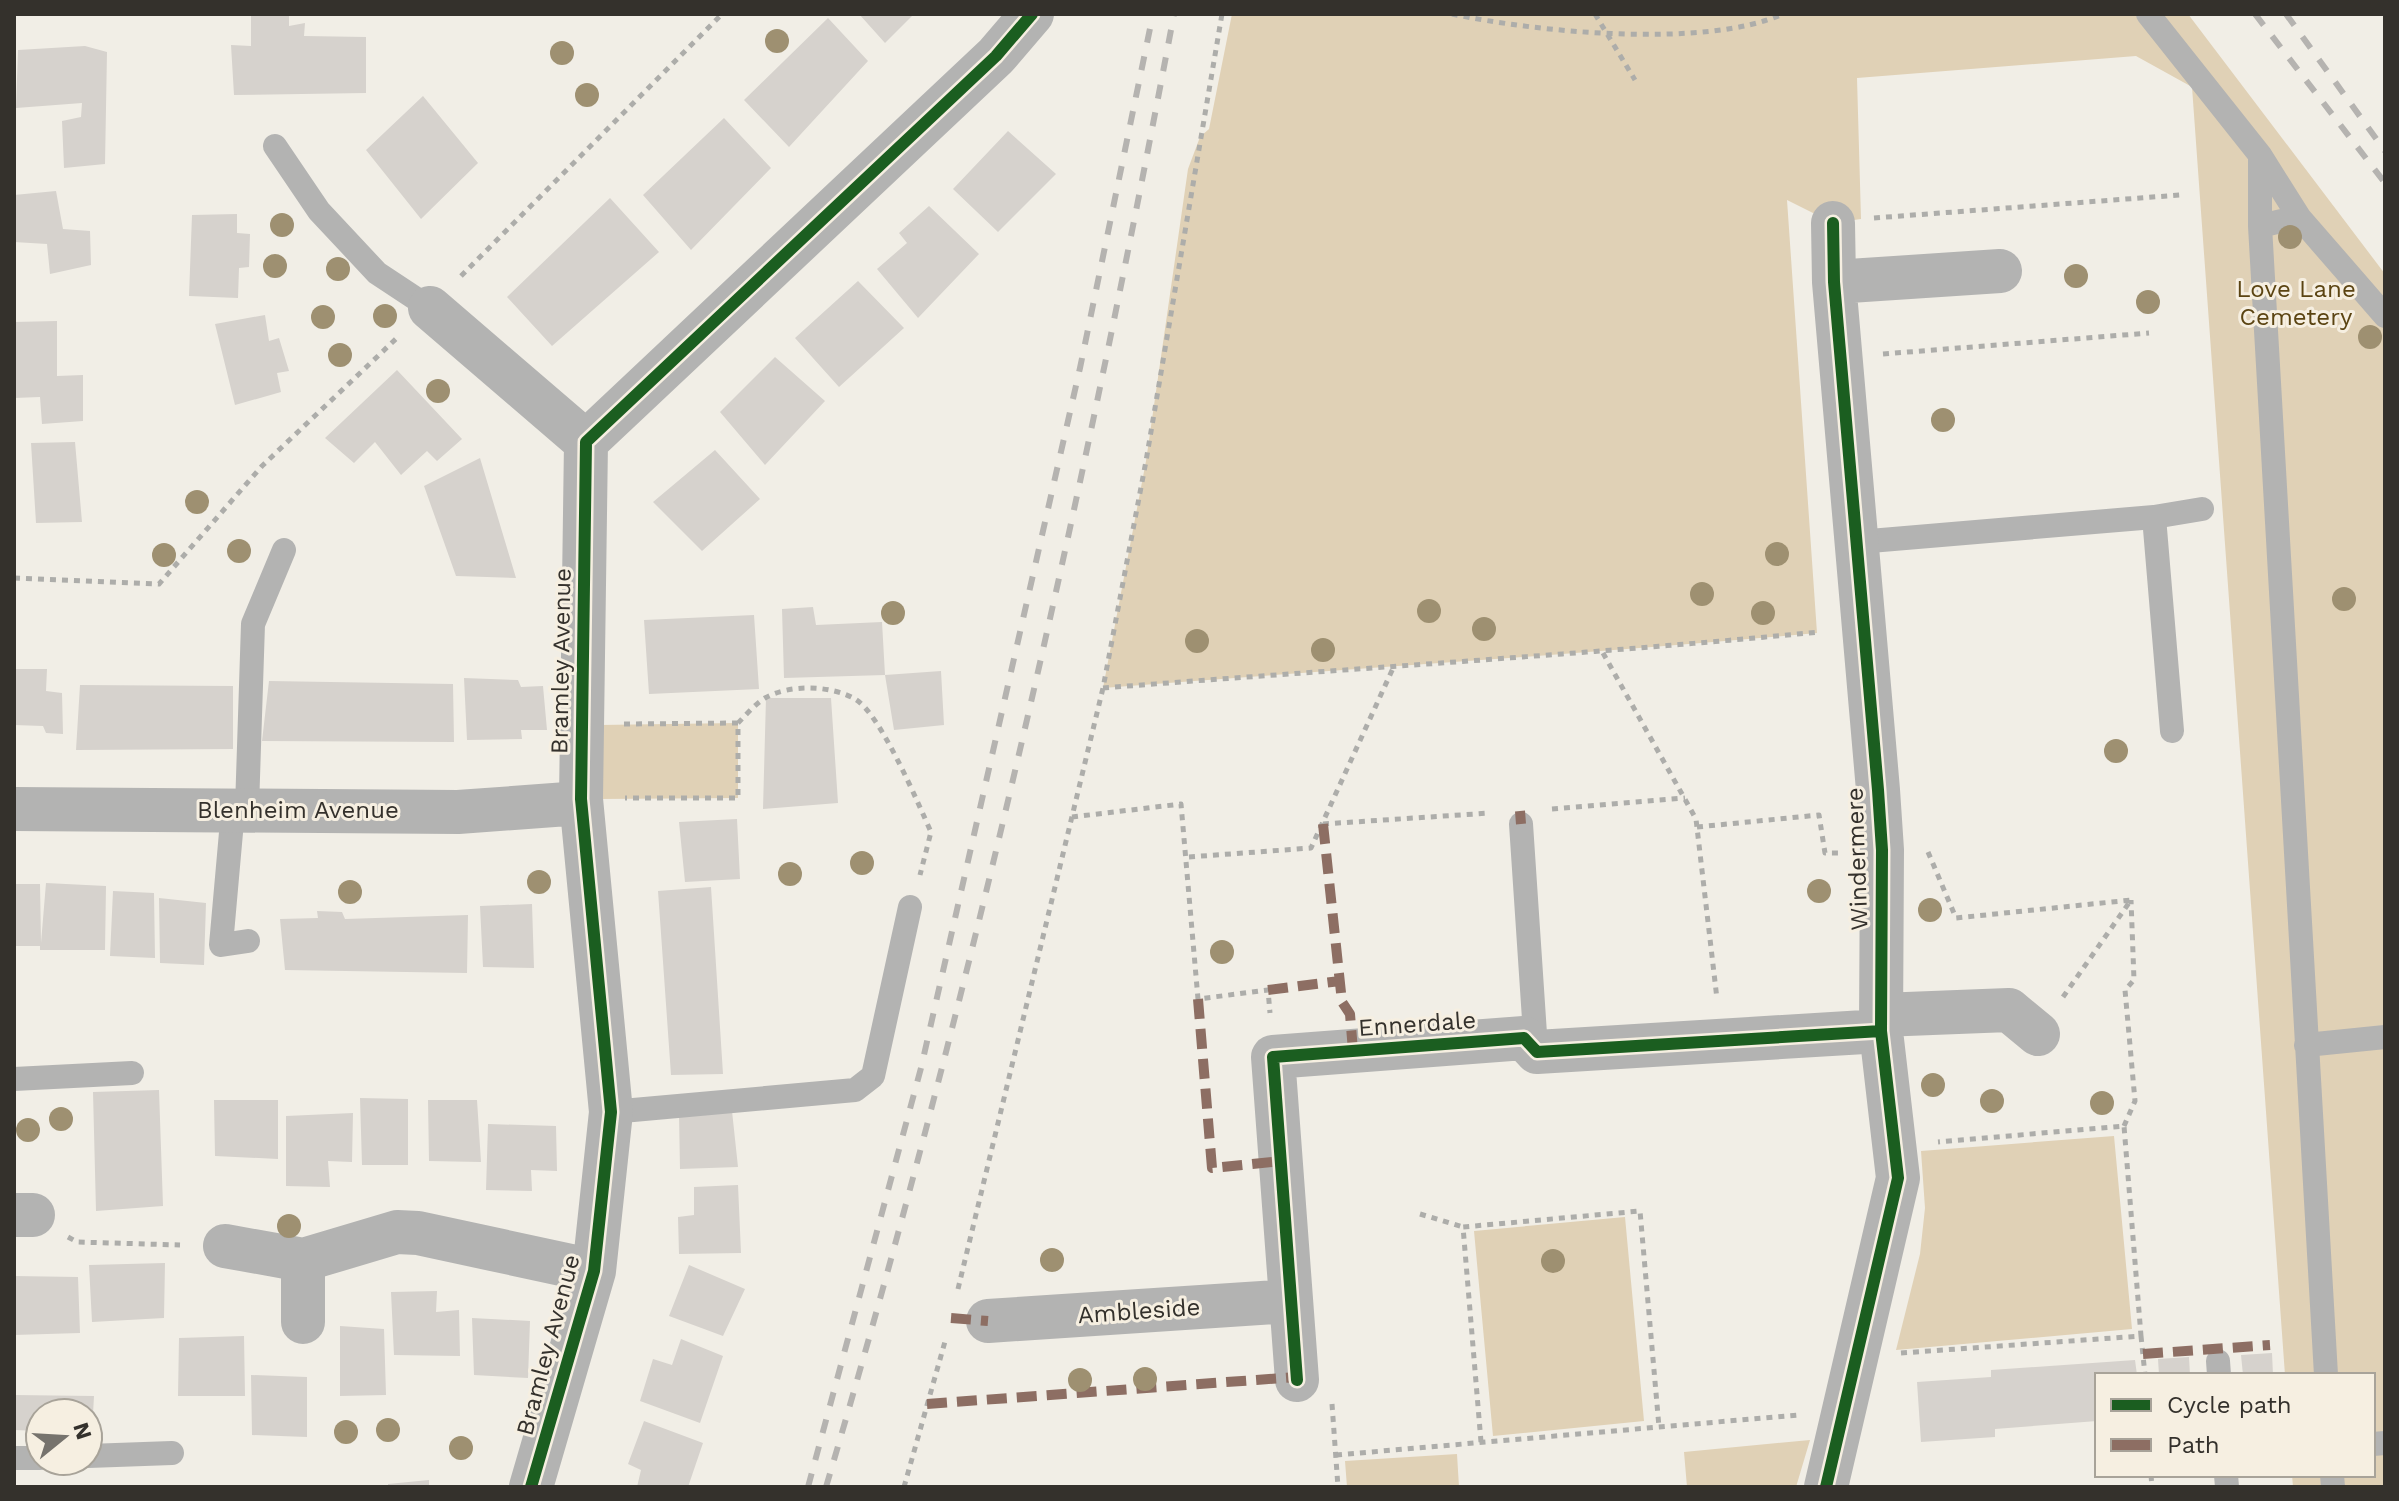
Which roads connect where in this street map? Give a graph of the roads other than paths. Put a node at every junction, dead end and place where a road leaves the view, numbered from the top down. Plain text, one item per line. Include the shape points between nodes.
1 (1032, 14) edge
2 (2148, 14) edge
3 (275, 146) dead end
4 (2260, 155) junction
5 (2299, 217) junction
6 (1833, 223) road end
7 (2260, 226) junction
8 (2000, 271) dead end
9 (1834, 282) junction
10 (430, 308) joint
11 (2385, 316) edge
12 (586, 442) junction
13 (2202, 509) dead end
14 (2154, 517) junction
15 (1858, 542) junction
16 (284, 550) dead end
17 (2172, 731) dead end
18 (581, 801) junction
19 (14, 809) edge
20 (240, 809) junction
21 (1513, 818) road end
22 (910, 907) road end
23 (248, 941) dead end
24 (1881, 1023) junction
25 (2038, 1034) road end
26 (2385, 1037) edge
27 (2306, 1045) junction
28 (1537, 1052) junction
29 (132, 1073) dead end
30 (14, 1079) edge
31 (611, 1112) junction
32 (225, 1246) road end
33 (303, 1260) junction
34 (594, 1271) junction
35 (1291, 1301) junction
36 (964, 1318) road end
37 (303, 1322) dead end
38 (2326, 1373) edge
39 (1297, 1380) road end
40 (172, 1453) dead end
41 (104, 1455) edge
42 (531, 1487) edge
43 (1826, 1487) edge

1 - 12 street via 996,56
2 - 4 lane
3 - 10 lane via 319,211 377,273
4 - 5 lane
4 - 7 lane
5 - 7 lane
5 - 11 lane
6 - 9 street, Windermere
7 - 27 lane
8 - 9 street
9 - 15 street, Windermere
10 - 12 street
12 - 18 street, Bramley Avenue
13 - 14 lane
14 - 15 lane
14 - 17 lane
15 - 24 street, Windermere via 1882,850
16 - 20 lane via 253,624
18 - 20 street, Blenheim Avenue via 458,812
18 - 31 street, Bramley Avenue
19 - 20 street, Blenheim Avenue
20 - 23 lane via 221,945
21 - 28 lane
22 - 31 lane via 873,1076 855,1090
24 - 25 street, Ennerdale via 2009,1010
24 - 28 street, Ennerdale
24 - 43 street, Windermere via 1898,1178
26 - 27 lane
27 - 38 lane
28 - 35 street, Ennerdale via 1524,1038 1273,1057
29 - 30 lane
31 - 34 street, Bramley Avenue
32 - 33 street
33 - 34 street via 397,1232
33 - 37 street
34 - 42 street, Bramley Avenue
35 - 36 street, Ambleside
35 - 39 street
40 - 41 lane

